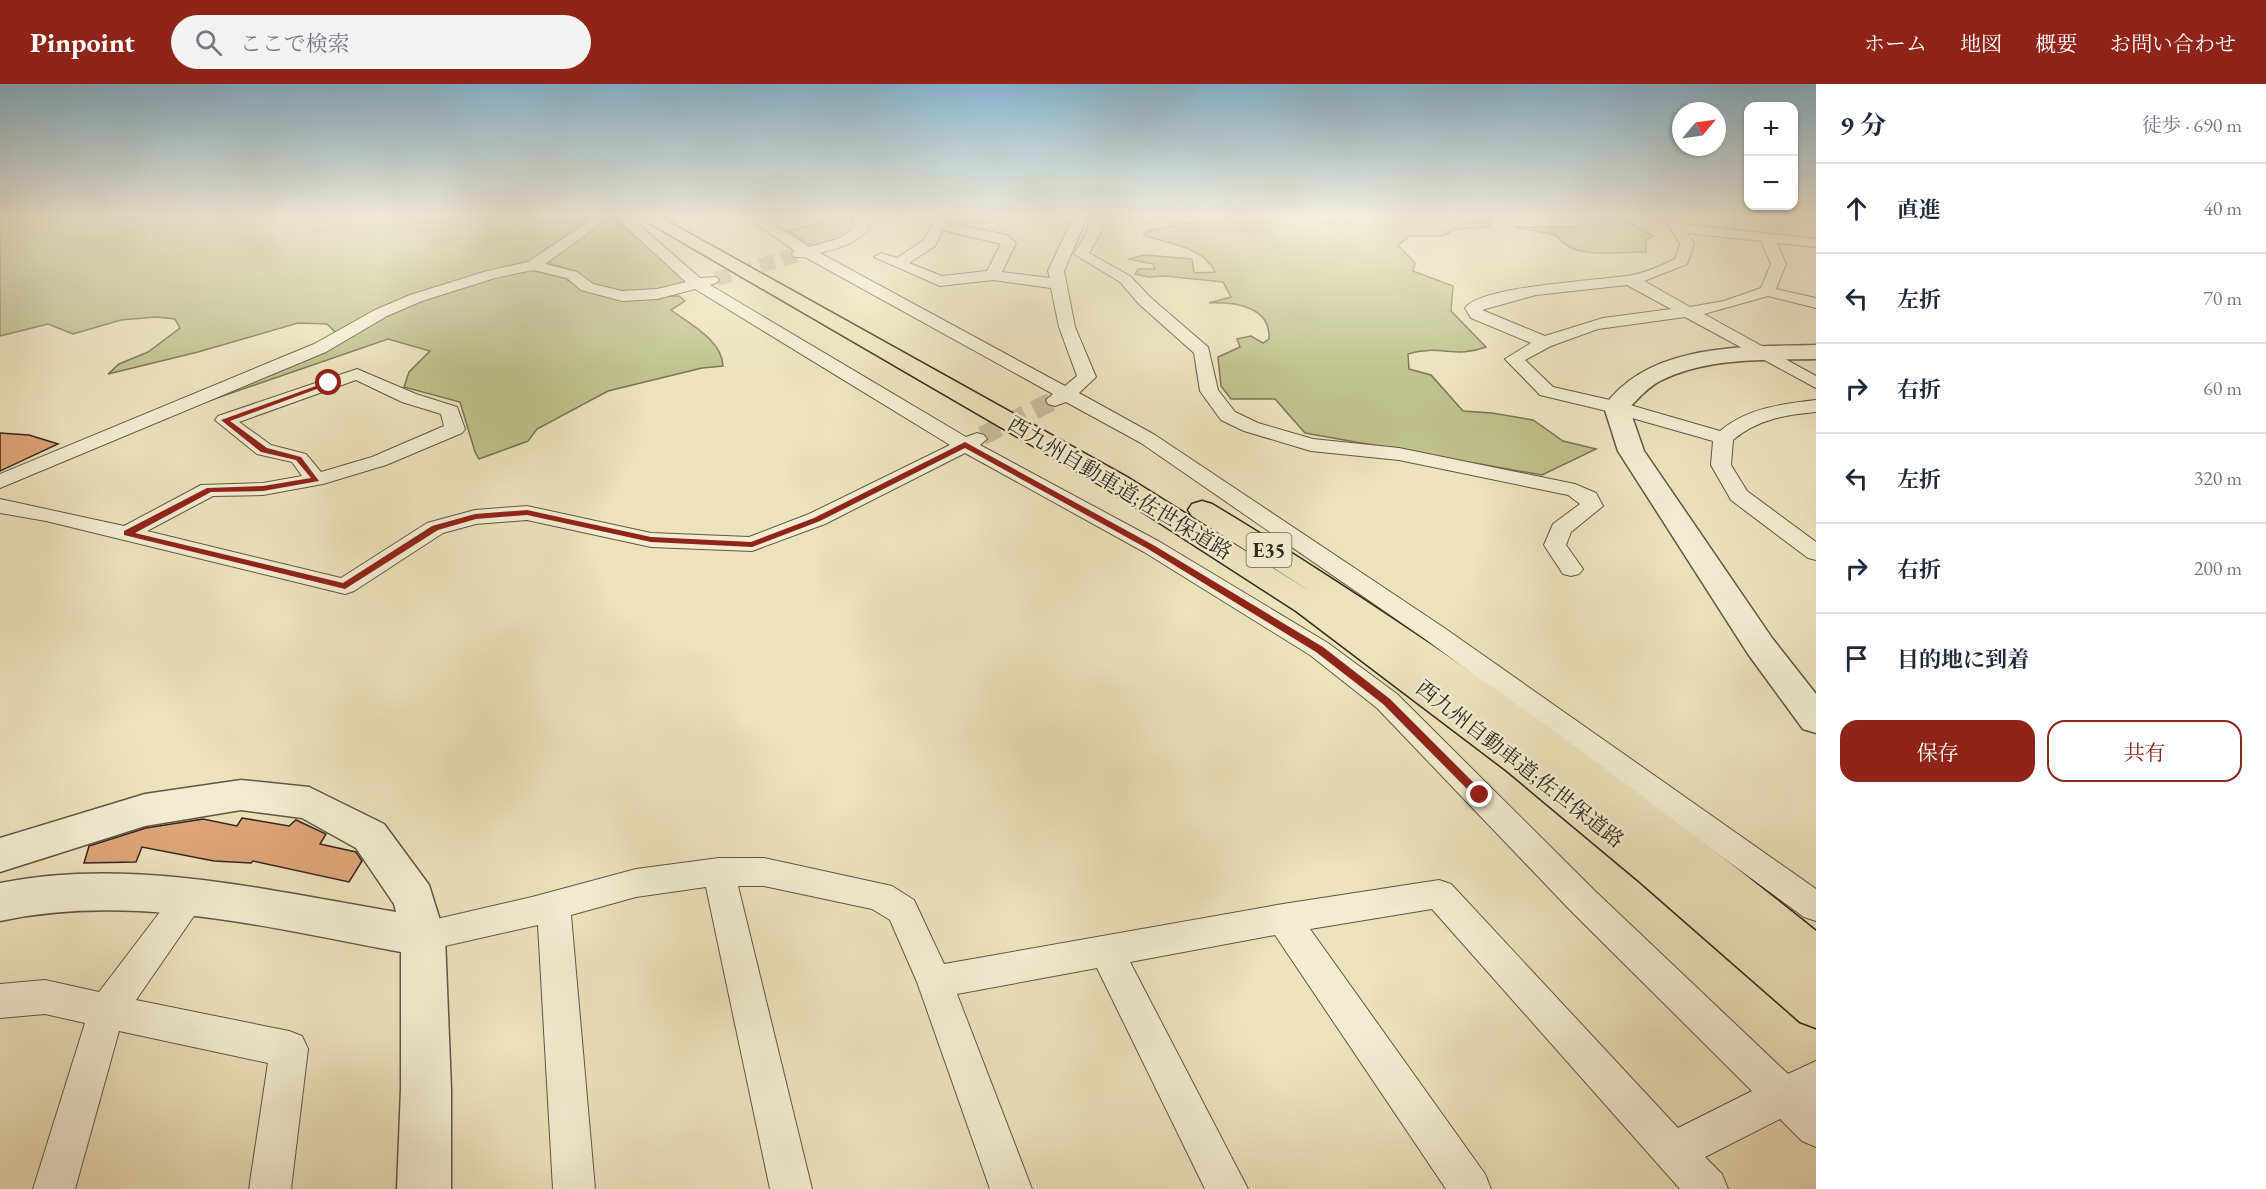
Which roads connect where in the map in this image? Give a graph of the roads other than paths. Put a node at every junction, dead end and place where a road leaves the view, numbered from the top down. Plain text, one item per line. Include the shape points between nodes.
1 (520, 269) edge
2 (544, 269) edge
3 (689, 269) edge
4 (739, 269) edge
5 (767, 269) edge
6 (830, 269) edge
7 (909, 269) edge
8 (996, 269) edge
9 (1057, 269) edge
10 (1107, 269) edge
11 (1670, 269) edge
12 (1778, 269) edge
13 (993, 275) junction
14 (1630, 280) junction
15 (707, 282) junction
16 (1059, 284) junction
17 (1767, 291) junction
18 (1816, 303) edge
19 (1690, 314) junction
20 (1545, 342) junction
21 (1816, 352) edge
22 (1766, 355) junction
23 (1816, 383) edge
24 (1061, 398) junction
25 (1816, 405) edge
26 (177, 406) junction
27 (1616, 406) junction
28 (225, 420) junction
29 (1723, 438) junction
30 (974, 440) junction
31 (316, 480) junction
32 (0, 483) edge
33 (0, 506) edge
34 (127, 533) junction
35 (1816, 553) edge
36 (1571, 569) dead end
37 (1816, 720) edge
38 (0, 855) edge
39 (719, 872) junction
40 (191, 897) junction
41 (0, 902) edge
42 (554, 906) junction
43 (1816, 907) edge
44 (1282, 918) junction
45 (423, 936) junction
46 (1106, 951) junction
47 (1816, 958) edge
48 (935, 982) junction
49 (0, 1000) edge
50 (1816, 1006) edge
51 (107, 1011) junction
52 (1800, 1088) edge
53 (1816, 1127) edge
54 (1673, 1152) junction
55 (54, 1189) edge
56 (270, 1189) edge
57 (424, 1189) edge
58 (574, 1189) edge
59 (790, 1189) edge
60 (1011, 1189) edge
61 (1227, 1189) edge
62 (1470, 1189) edge
63 (1707, 1189) edge

1 - 26 street via 416,298 320,348
2 - 15 street via 572,275 587,287 622,296 657,294
3 - 15 street
4 - 50 highway, 西九州自動車道;佐世保道路 / E35 via 1117,483 1307,604 1520,761
5 - 47 highway, 西九州自動車道;佐世保道路 / E35 via 1125,465 1334,591 1461,678 1595,778
6 - 24 street
7 - 13 street via 940,281
8 - 13 street
9 - 16 street
10 - 36 street via 1125,279 1202,351 1209,391 1228,416 1251,428 1311,445 1400,454 1575,490 1588,498 1592,506 1561,529 1555,545
11 - 14 street
12 - 17 street
13 - 16 street
14 - 19 street
14 - 20 street via 1543,289 1473,308 1477,315
15 - 30 street
16 - 24 street via 1067,327 1087,377
17 - 18 street
17 - 19 street via 1735,304
19 - 20 street via 1605,323
19 - 22 street
20 - 27 street via 1514,359 1547,391
21 - 22 street
22 - 23 street
22 - 27 street via 1708,359 1670,368 1649,378
24 - 43 street via 1148,439 1434,633
25 - 29 street via 1740,422
26 - 28 street
26 - 32 street
27 - 29 street
27 - 37 street via 1632,451 1684,534
28 - 31 street via 264,450 299,458
28 - 31 street via 357,374 409,398 450,411 455,429 379,461
29 - 35 street via 1721,465 1739,495
30 - 34 street via 817,519 752,544 651,540 527,513 475,517 435,528 345,586
30 - 52 street via 1319,649 1378,695 1582,900
31 - 34 street via 263,489 209,490
33 - 34 street
38 - 45 street via 145,810 241,795 309,803 370,836 414,898
39 - 42 street via 636,883
39 - 48 street via 764,872 880,896 902,910
39 - 59 street
40 - 41 street via 93,890 28,895
40 - 45 street
40 - 51 street
42 - 45 street
42 - 58 street
44 - 46 street
44 - 54 street via 1439,894
44 - 62 street
45 - 57 street
46 - 48 street
46 - 61 street
48 - 60 street
49 - 51 street via 45,997
51 - 55 street
51 - 56 street via 289,1049
52 - 53 street
52 - 54 street
54 - 63 street

